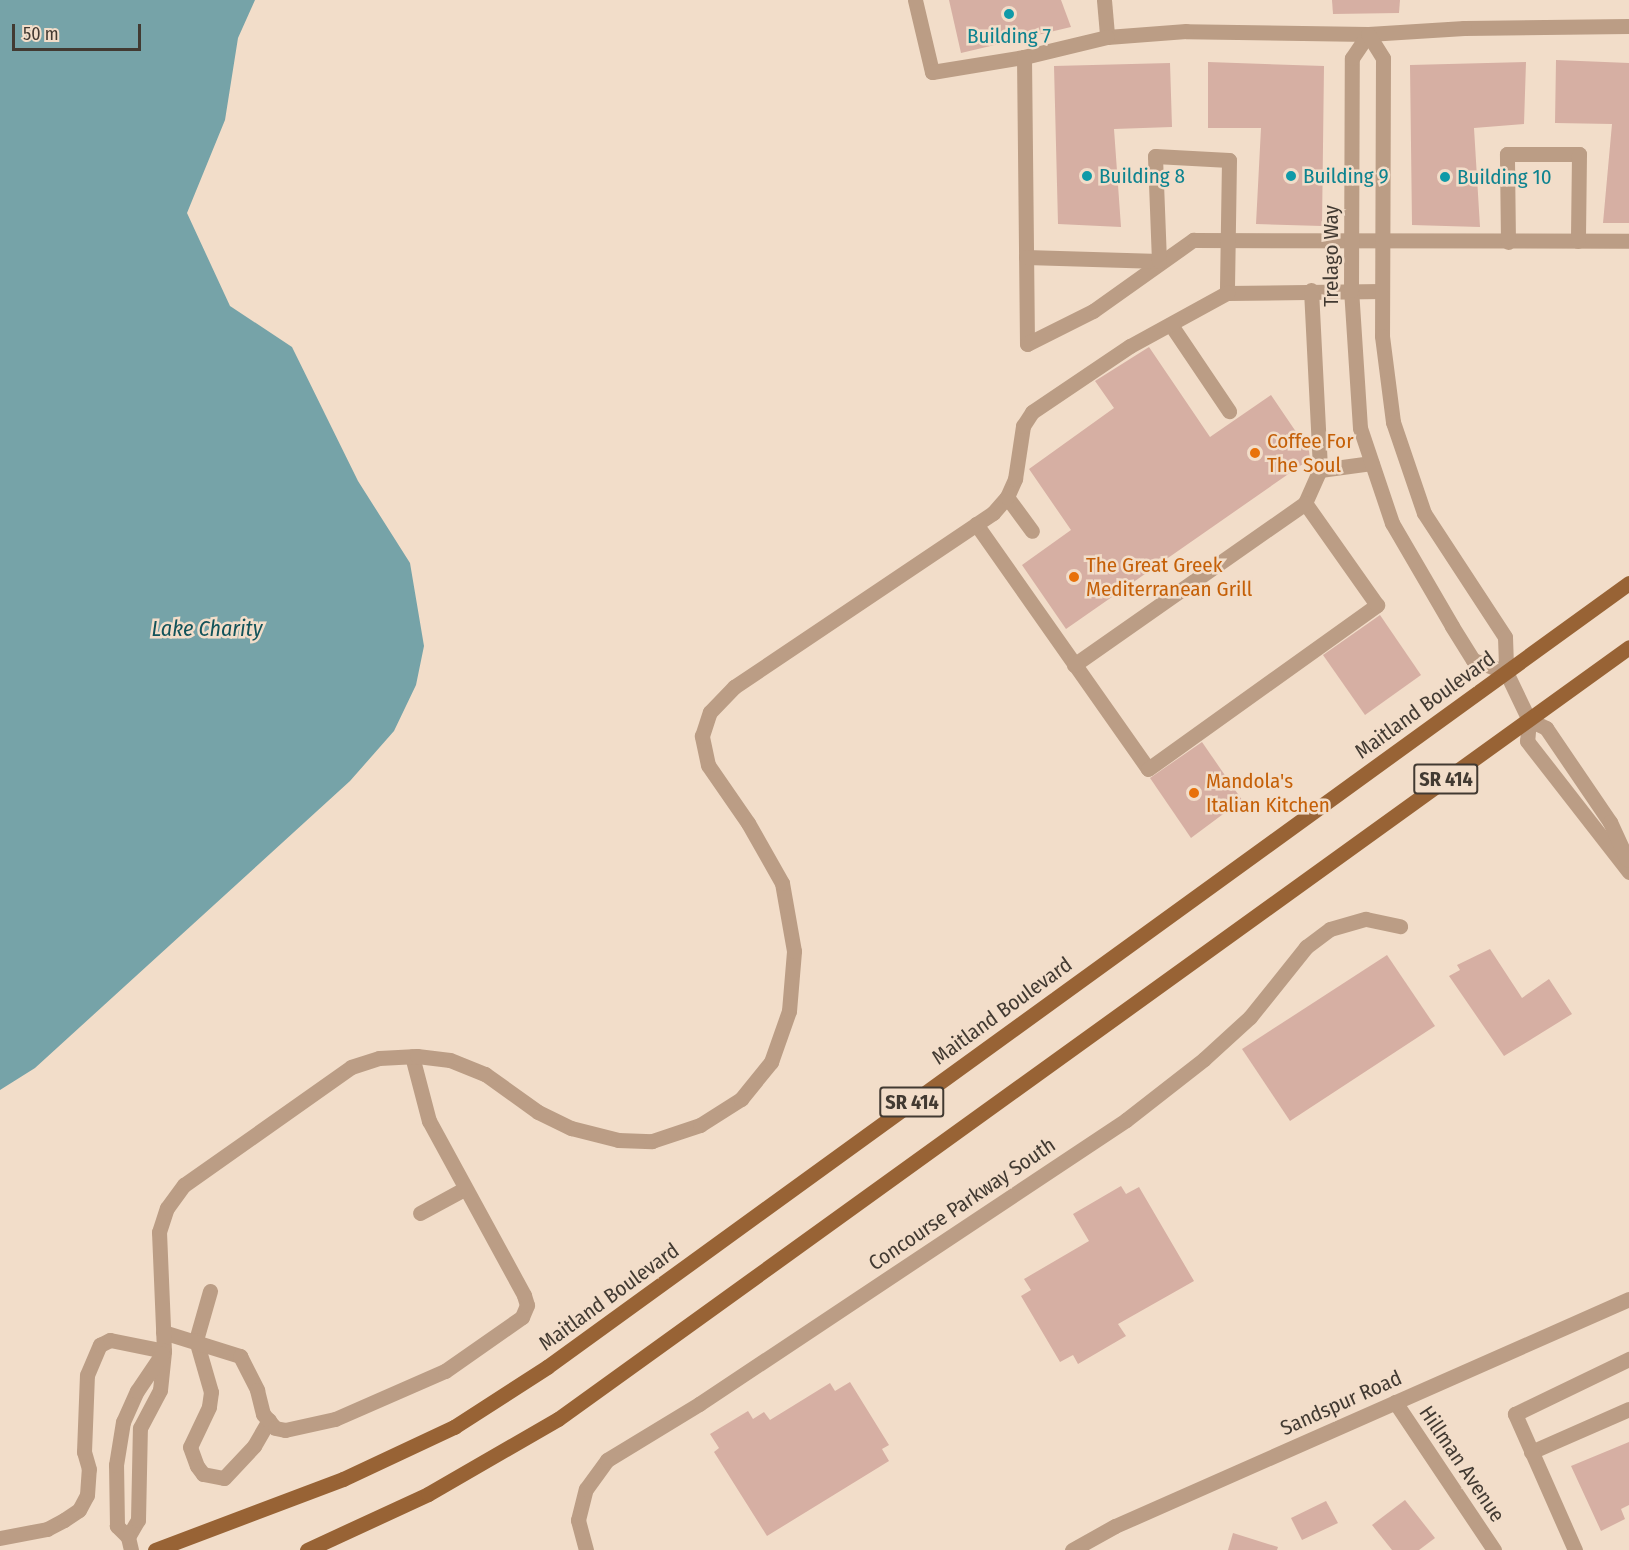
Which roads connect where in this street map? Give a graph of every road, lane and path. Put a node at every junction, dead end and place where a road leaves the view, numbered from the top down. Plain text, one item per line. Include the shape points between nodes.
1 (915, 0) edge
2 (1104, 0) edge
3 (1629, 27) edge
4 (1368, 34) junction
5 (1107, 37) junction
6 (1024, 57) junction
7 (1226, 240) junction
8 (1351, 240) junction
9 (1629, 240) edge
10 (1578, 241) junction
11 (1508, 242) junction
12 (1382, 243) junction
13 (1026, 257) junction
14 (1159, 261) junction
15 (1311, 290) junction
16 (1351, 290) junction
17 (1382, 291) junction
18 (1227, 293) junction
19 (1171, 325) junction
20 (1229, 411) dead end
21 (1372, 464) junction
22 (1320, 470) junction
23 (1007, 497) junction
24 (1305, 503) junction
25 (976, 525) junction
26 (1032, 531) dead end
27 (1629, 583) edge
28 (1629, 647) edge
29 (1074, 664) junction
30 (1506, 672) junction
31 (1529, 720) junction
32 (1629, 863) edge
33 (1629, 872) edge
34 (1400, 926) dead end
35 (411, 1056) junction
36 (464, 1189) junction
37 (420, 1213) dead end
38 (210, 1291) dead end
39 (1629, 1299) edge
40 (163, 1332) junction
41 (196, 1340) junction
42 (164, 1351) junction
43 (1629, 1359) edge
44 (1395, 1402) junction
45 (1629, 1409) edge
46 (268, 1420) junction
47 (1531, 1452) junction
48 (0, 1538) edge
49 (129, 1543) edge
50 (155, 1550) edge
51 (307, 1550) edge
52 (586, 1550) edge
53 (1072, 1550) edge
54 (1494, 1550) edge
55 (1575, 1550) edge

1 - 6 street via 932,72
2 - 5 street
3 - 4 street via 1464,28
4 - 5 street via 1186,31
4 - 8 street, Trelago Way via 1352,58
4 - 12 street via 1383,58
5 - 6 street
6 - 13 street
7 - 8 street
7 - 14 street via 1193,240
7 - 14 street via 1229,160 1155,156
7 - 18 street
8 - 12 street
8 - 16 street, Trelago Way
9 - 10 street
10 - 11 street
10 - 11 street via 1579,154 1507,154
11 - 12 street
12 - 17 street
13 - 14 street
13 - 14 street via 1027,344 1094,311
15 - 16 street
15 - 18 street
15 - 22 street
16 - 17 street
16 - 21 street, Trelago Way via 1360,428
17 - 30 street via 1382,336 1393,422 1424,513 1505,637
18 - 19 street
19 - 20 street
19 - 23 street via 1130,346 1032,412 1023,426 1015,479
21 - 22 street
21 - 30 street, Trelago Way via 1392,523 1473,660
22 - 24 street
23 - 25 street
23 - 26 street
24 - 29 street
24 - 29 street via 1377,605 1148,769
25 - 29 street
25 - 35 street via 734,687 710,712 702,736 708,765 748,823 782,883 794,951 789,1011 771,1062 741,1099 700,1125 652,1141 618,1140 571,1128 538,1112 486,1074 450,1060
27 - 30 main road, Maitland Boulevard / SR 414
28 - 31 main road, SR 414
30 - 31 street
30 - 50 main road, Maitland Boulevard / SR 414 via 547,1367 454,1427 299,1497
31 - 32 street via 1546,728 1610,822
31 - 33 street via 1527,741
31 - 51 main road, SR 414 via 558,1419 428,1494
34 - 52 street, Concourse Parkway South via 1366,919 1330,929 1306,947 1250,1017 1126,1120 699,1404 607,1460 586,1489 578,1521
35 - 36 street via 429,1121
35 - 40 street via 379,1058 351,1067 184,1185 167,1208 159,1232
36 - 37 street
36 - 46 street via 524,1295 527,1305 522,1317 446,1371 391,1396 299,1428 285,1430
38 - 41 street
39 - 44 street, Sandspur Road
40 - 41 street
40 - 42 street
41 - 46 street via 240,1356
41 - 46 street via 211,1392 209,1407 190,1448 203,1474 224,1478
42 - 48 street via 110,1340 100,1345 87,1375 87,1495 79,1510 64,1521 47,1529
42 - 49 street via 160,1390 140,1428 138,1520
42 - 49 street via 137,1391 123,1422 116,1465 117,1526
43 - 47 street via 1518,1410 1515,1418
44 - 53 street, Sandspur Road
44 - 54 street, Hillman Avenue
45 - 47 street
47 - 55 street

